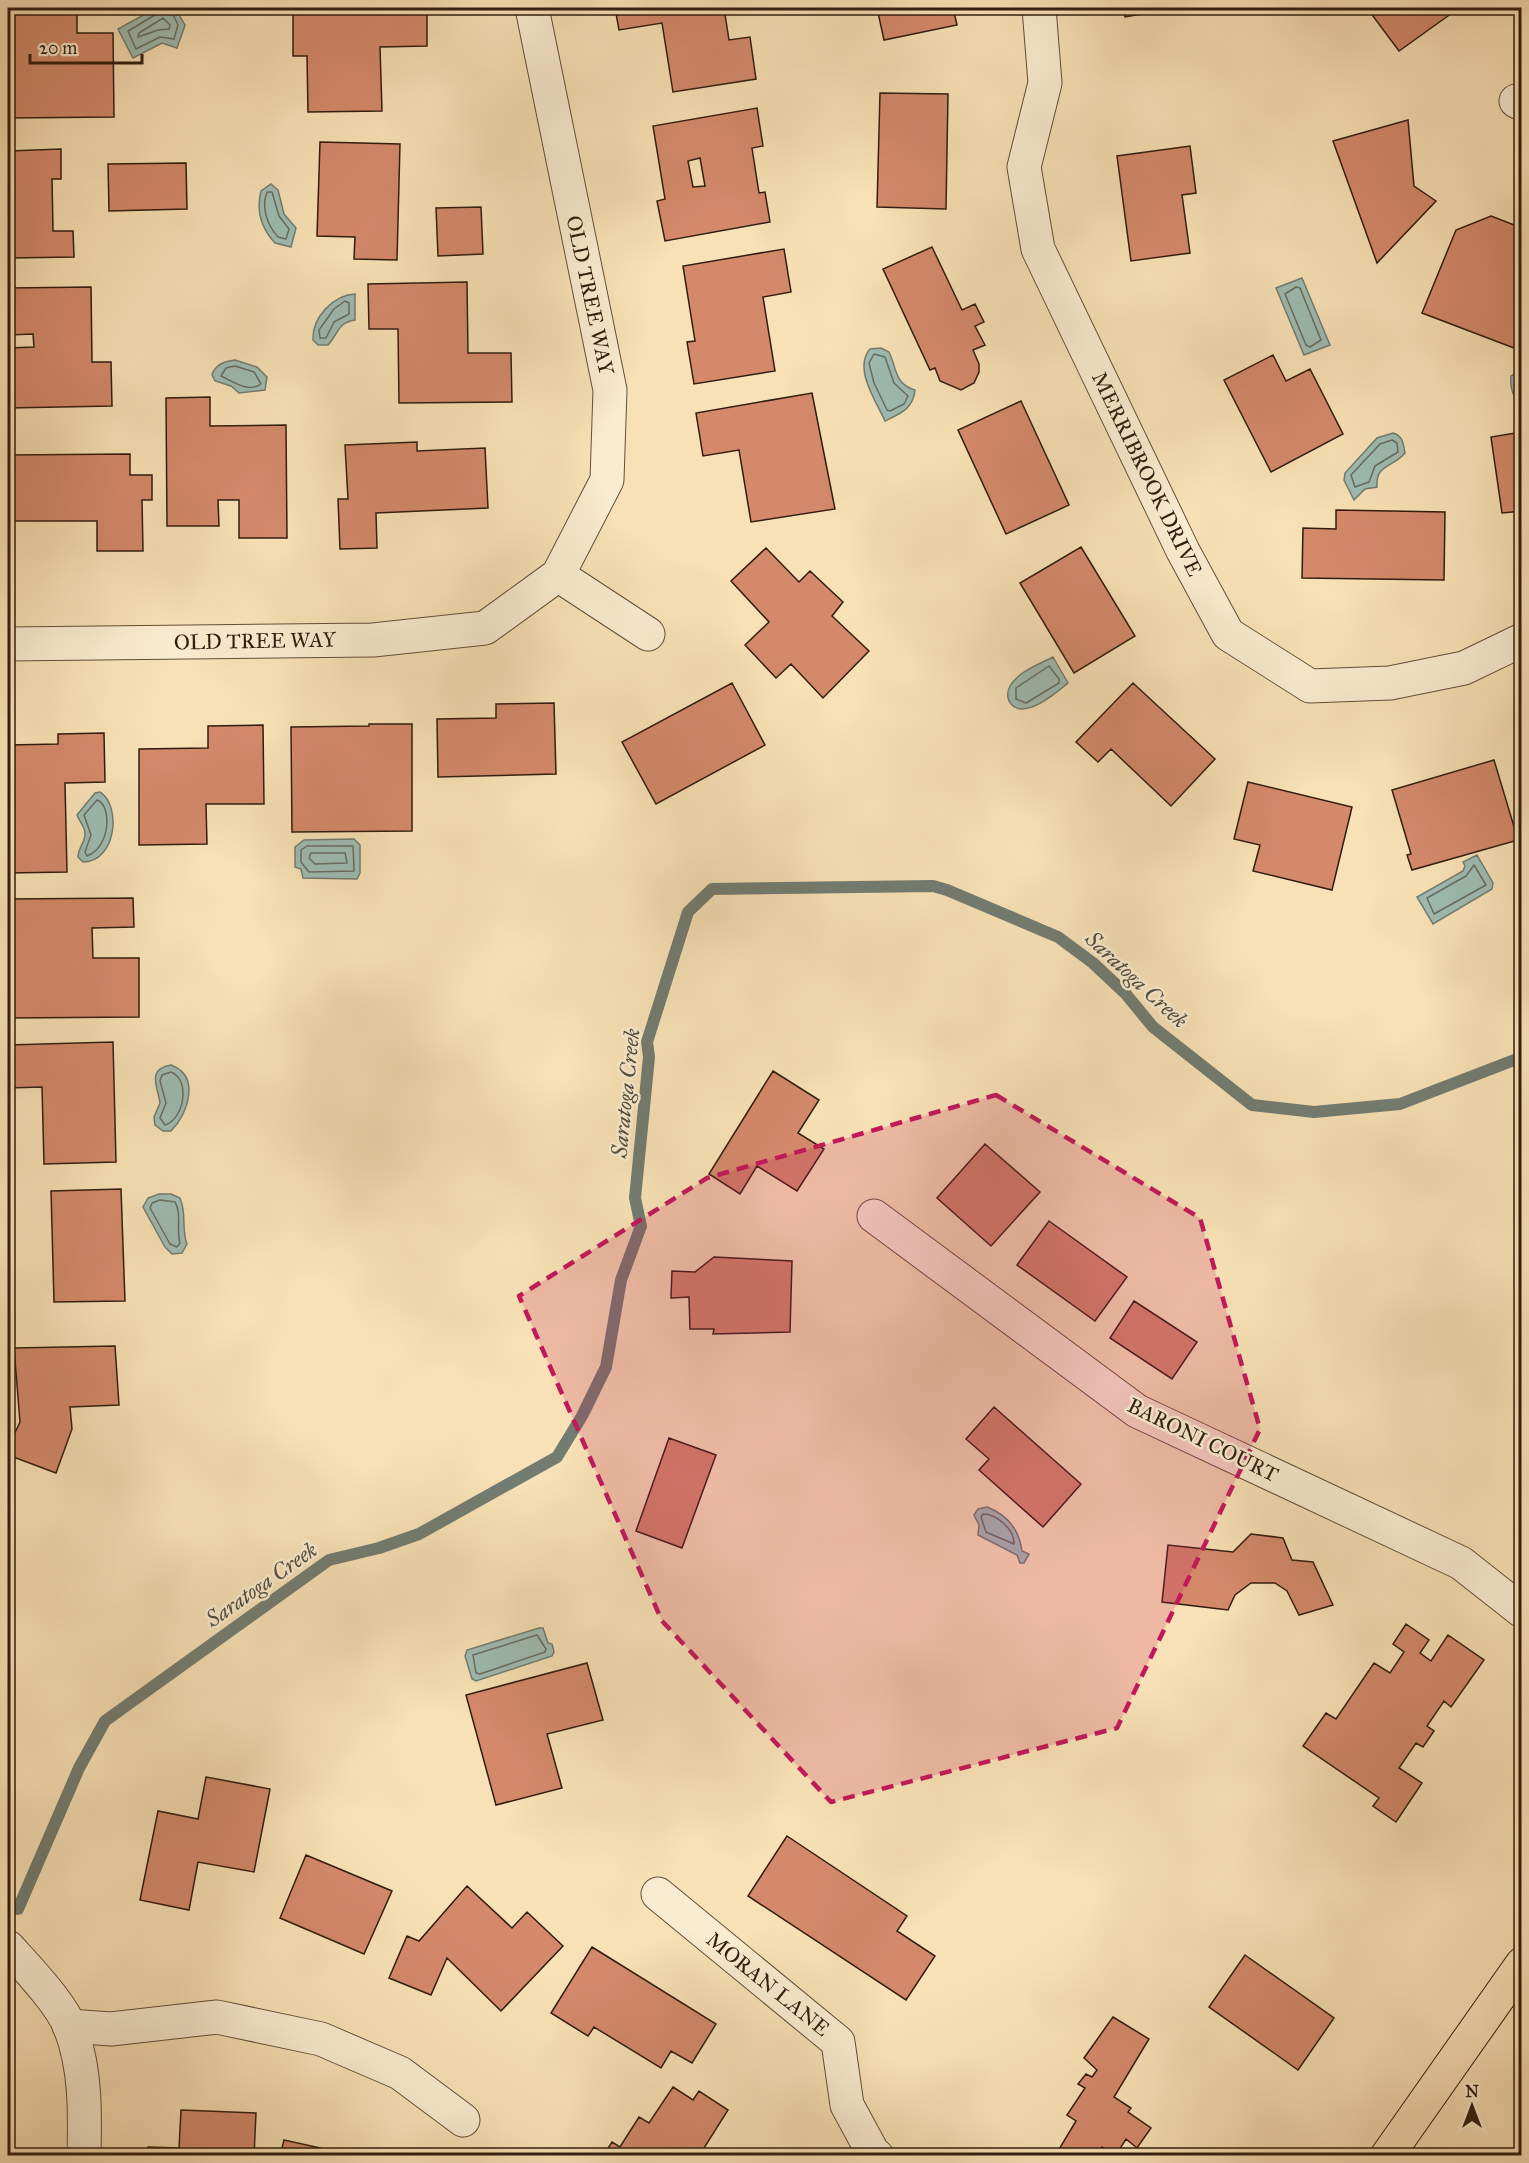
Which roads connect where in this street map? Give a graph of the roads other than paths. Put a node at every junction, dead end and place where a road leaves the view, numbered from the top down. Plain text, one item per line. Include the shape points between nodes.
1 (532, 8) edge
2 (1039, 8) edge
3 (558, 575) junction
4 (648, 634) dead end
5 (1521, 640) edge
6 (8, 644) edge
7 (874, 1216) dead end
8 (1521, 1611) edge
9 (658, 1894) dead end
10 (8, 1947) edge
11 (1521, 1964) edge
12 (69, 2026) junction
13 (463, 2120) dead end
14 (84, 2156) edge
15 (877, 2156) edge
16 (1387, 2156) edge

1 - 3 street, OLD TREE WAY via 610,390 607,480
2 - 5 street, MERRIBROOK DRIVE via 1045,83 1024,168 1038,249 1183,551 1228,634 1310,686 1390,682 1464,668
3 - 4 street
3 - 6 street, OLD TREE WAY via 484,628 373,640
7 - 8 street, BARONI COURT via 1137,1411 1461,1563
9 - 15 street, MORAN LANE via 838,2042 847,2105
10 - 12 street via 33,1974
11 - 16 main road
12 - 13 street via 111,2029 217,2017 321,2039 400,2073
12 - 14 street via 81,2072

